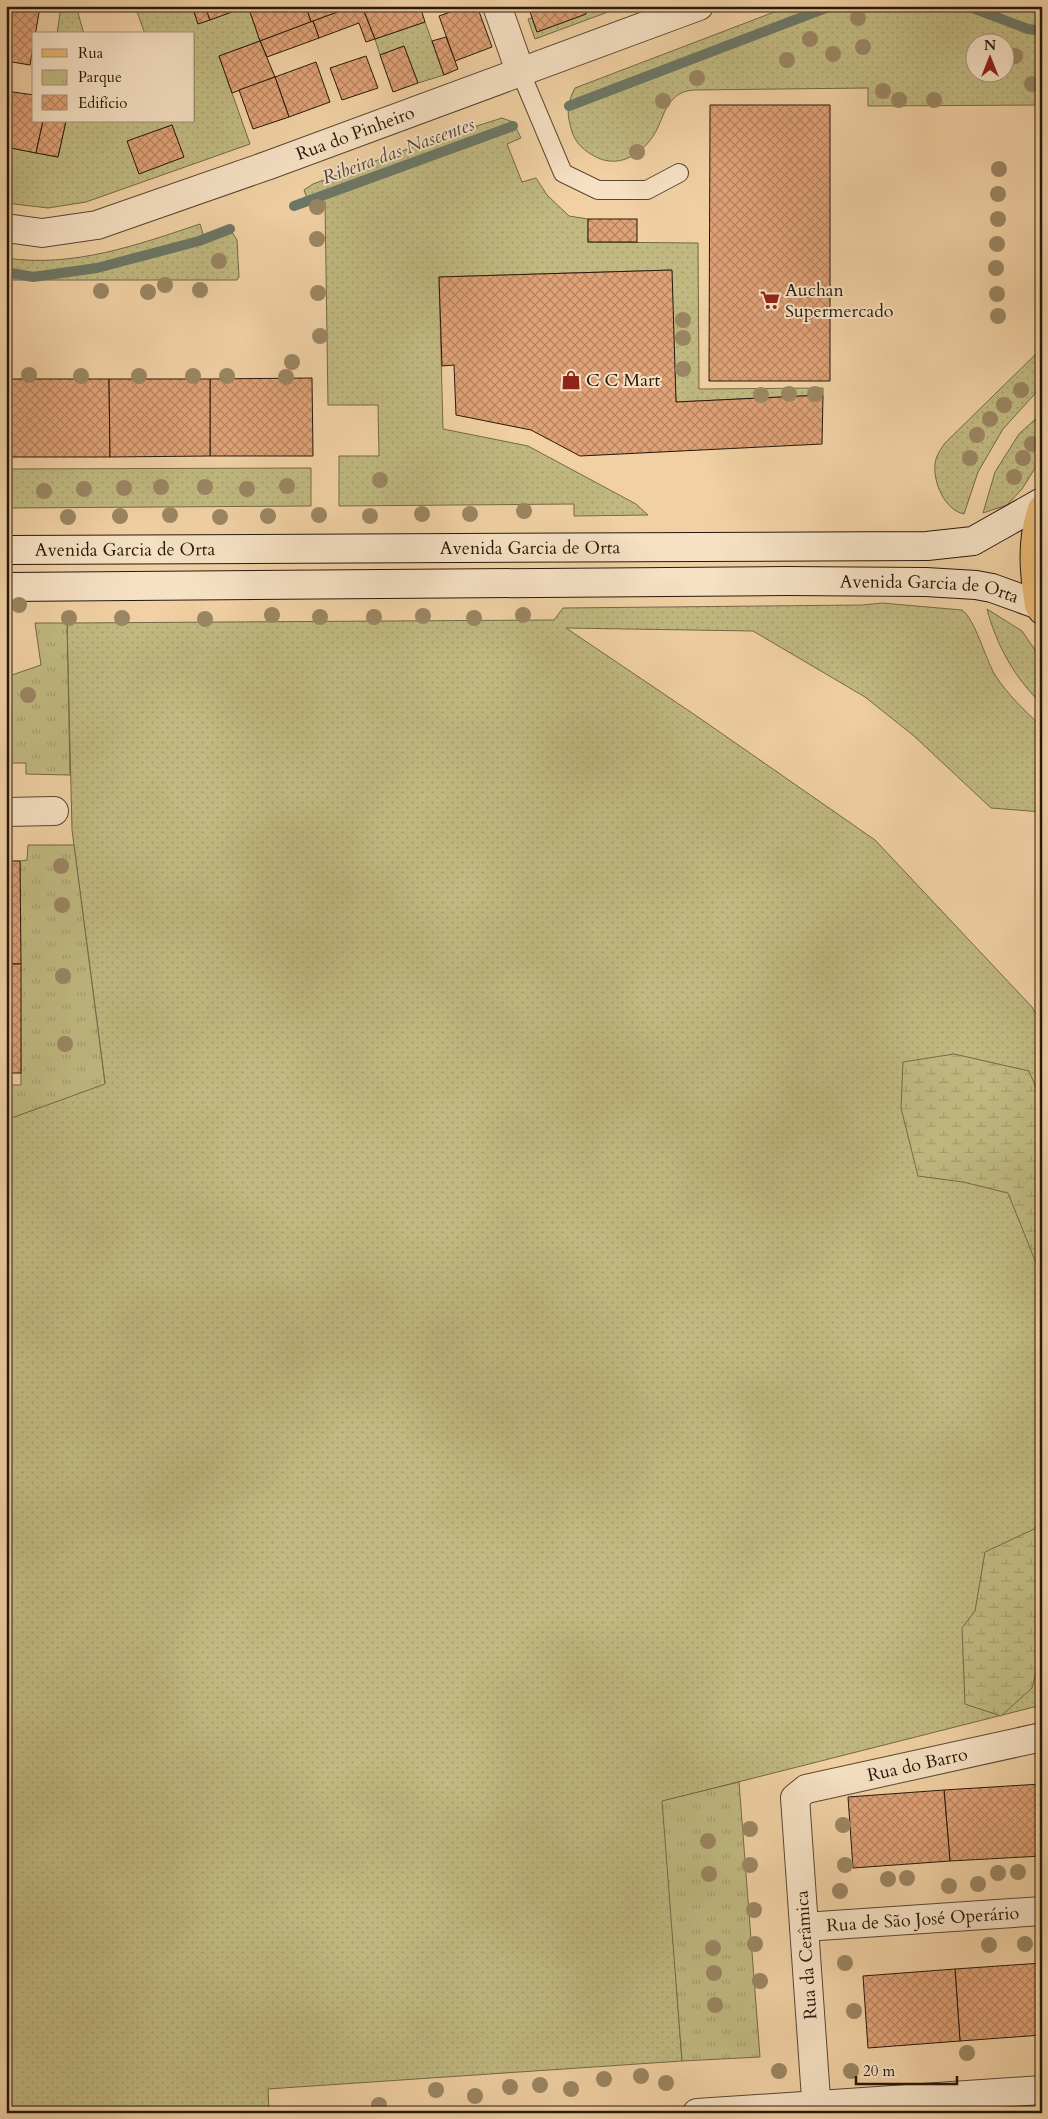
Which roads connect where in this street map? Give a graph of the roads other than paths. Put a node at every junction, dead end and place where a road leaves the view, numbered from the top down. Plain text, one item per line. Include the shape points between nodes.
1 (497, 6) edge
2 (699, 6) edge
3 (520, 71) junction
4 (679, 173) dead end
5 (6, 228) edge
6 (1042, 502) edge
7 (1042, 509) edge
8 (6, 550) edge
9 (6, 587) edge
10 (1040, 608) edge
11 (54, 811) dead end
12 (6, 812) edge
13 (1042, 1737) edge
14 (795, 1798) joint
15 (1042, 1911) edge
16 (804, 1927) junction
17 (1042, 2090) edge
18 (816, 2108) edge
19 (697, 2113) edge

1 - 3 main road
2 - 3 main road, Rua do Pinheiro
3 - 4 lane via 564,172 598,190 647,190
3 - 5 main road, Rua do Pinheiro via 97,225 42,234
6 - 8 main road, Avenida Garcia de Orta via 973,541 927,546
7 - 10 main road via 1033,556
9 - 10 main road, Avenida Garcia de Orta via 926,582 992,588
11 - 12 main road
13 - 14 main road, Rua do Barro via 806,1789
14 - 16 main road, Rua da Cerâmica
15 - 16 main road, Rua de São José Operário
16 - 18 main road, Rua da Cerâmica
17 - 18 main road
18 - 19 main road

